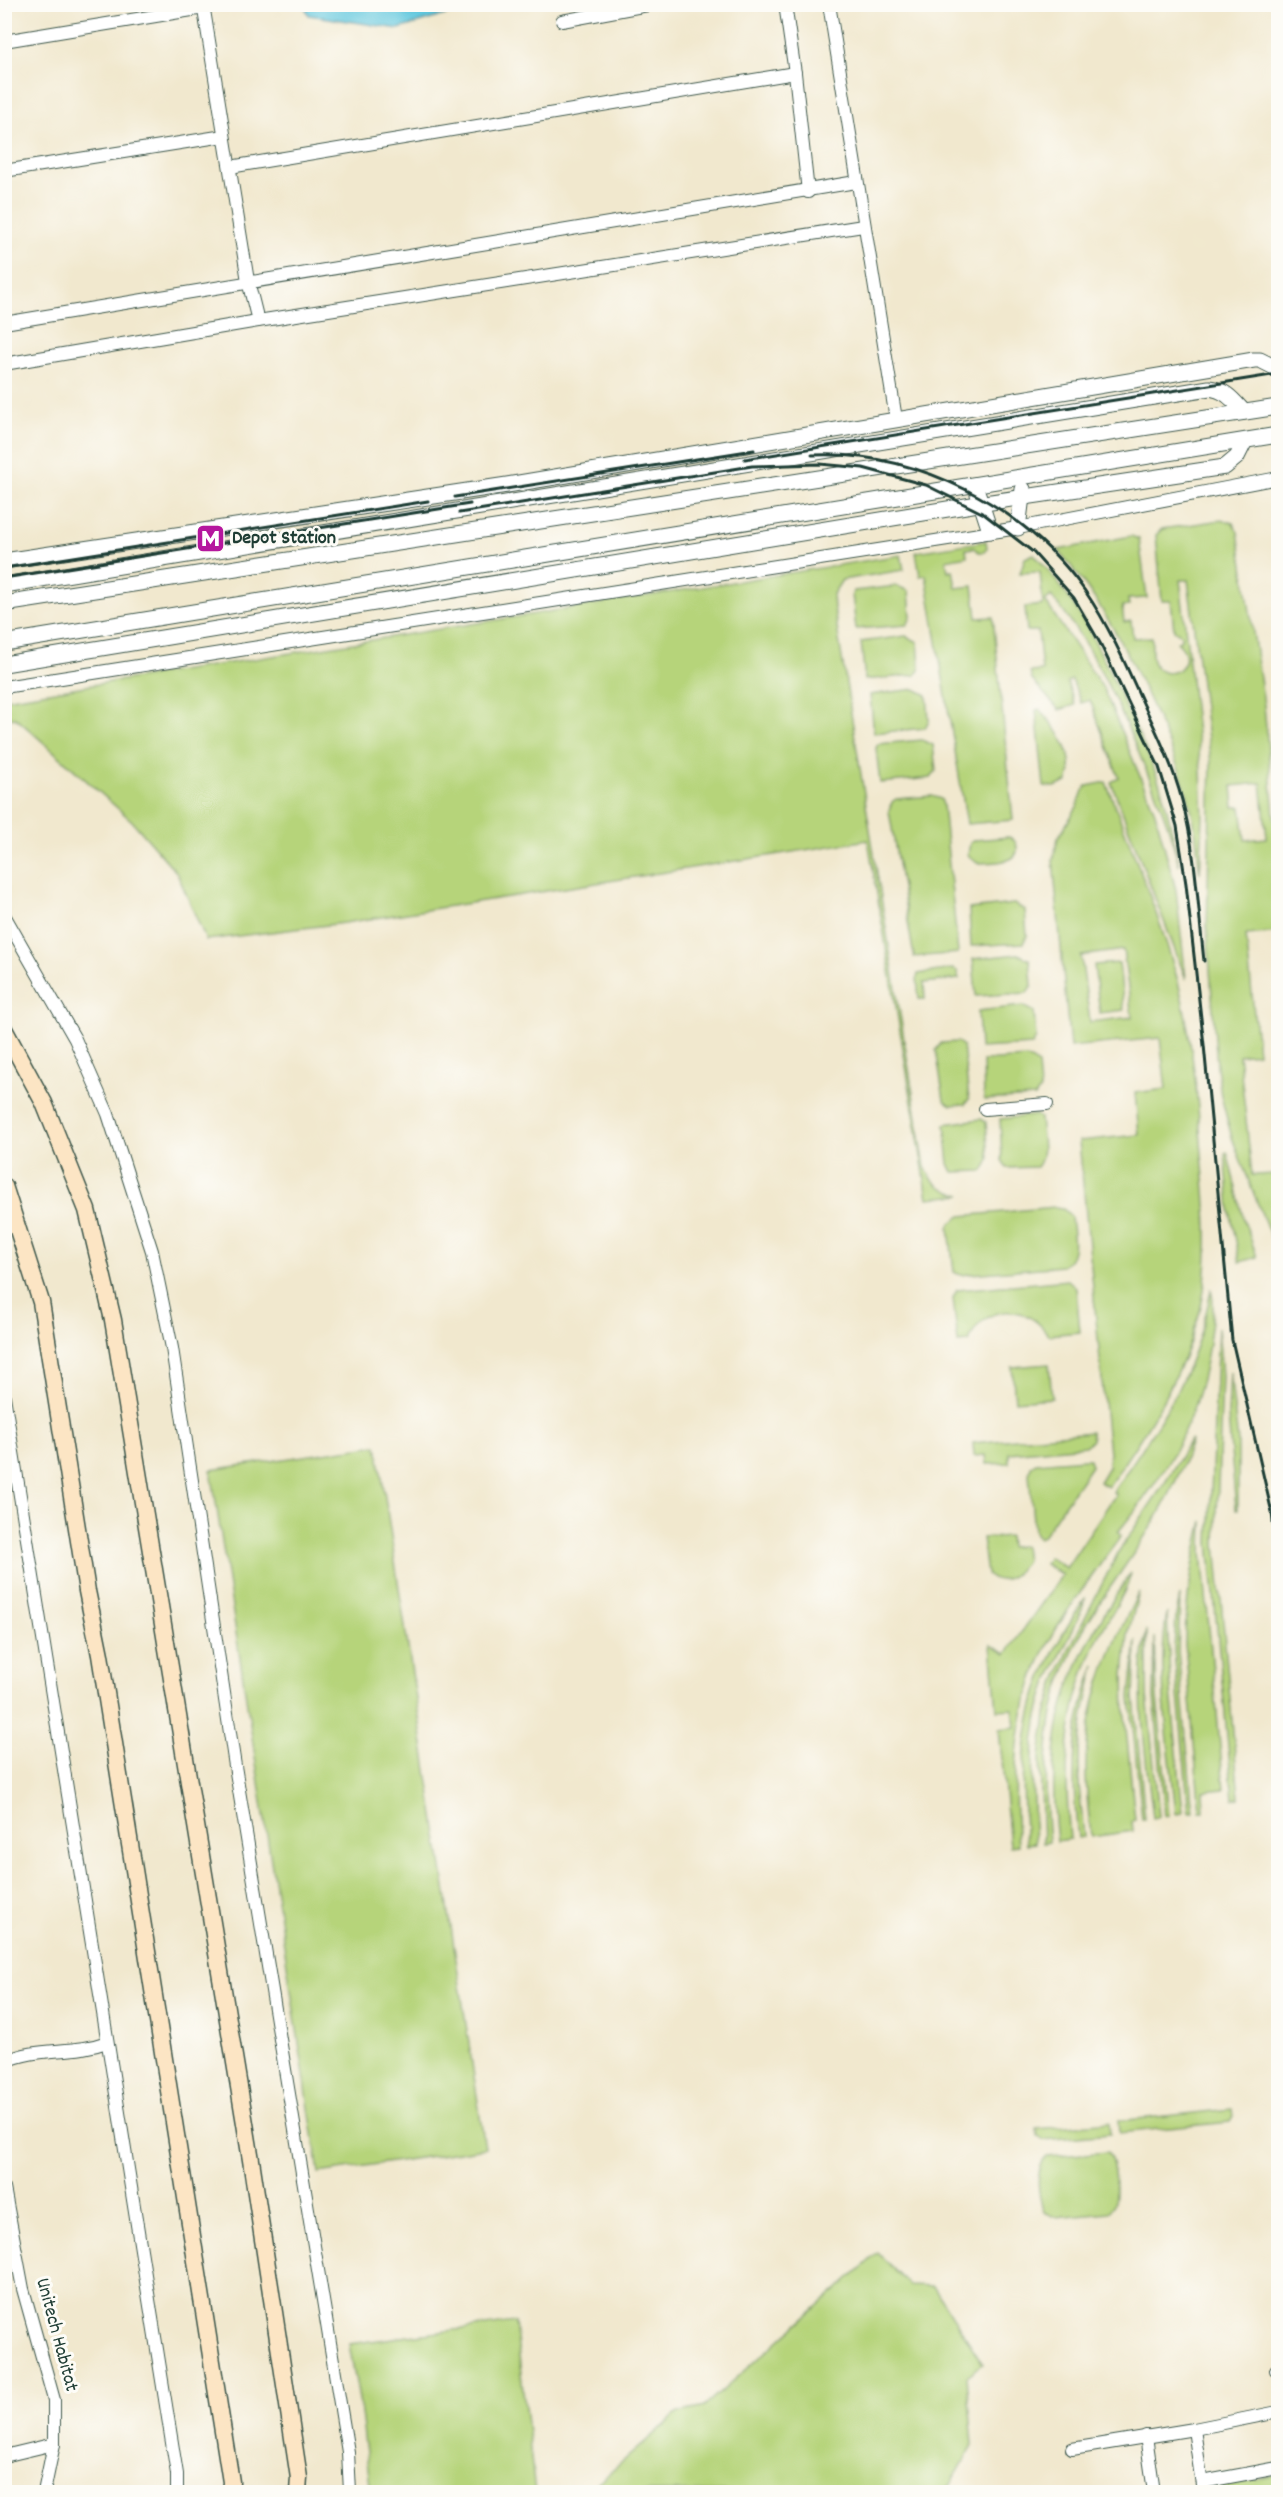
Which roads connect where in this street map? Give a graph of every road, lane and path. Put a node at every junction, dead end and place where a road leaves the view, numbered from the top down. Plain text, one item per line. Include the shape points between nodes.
1 (653, 4) edge
2 (785, 4) edge
3 (829, 4) edge
4 (204, 6) edge
5 (562, 21) dead end
6 (4, 41) edge
7 (795, 73) junction
8 (224, 136) junction
9 (230, 167) junction
10 (4, 171) edge
11 (856, 182) junction
12 (808, 192) junction
13 (863, 226) junction
14 (248, 281) junction
15 (258, 321) junction
16 (4, 323) edge
17 (4, 364) edge
18 (1278, 369) edge
19 (1278, 406) edge
20 (1244, 412) junction
21 (896, 419) junction
22 (1278, 435) edge
23 (1245, 441) junction
24 (1025, 477) junction
25 (1278, 478) edge
26 (976, 485) junction
27 (1022, 497) junction
28 (981, 503) junction
29 (1017, 528) junction
30 (990, 531) junction
31 (4, 561) edge
32 (4, 585) edge
33 (4, 604) edge
34 (4, 643) edge
35 (4, 664) edge
36 (4, 687) edge
37 (4, 915) edge
38 (4, 1029) edge
39 (1047, 1104) dead end
40 (985, 1109) dead end
41 (4, 1186) edge
42 (4, 1396) edge
43 (107, 2042) junction
44 (4, 2062) edge
45 (4, 2188) edge
46 (1278, 2412) edge
47 (1194, 2429) junction
48 (1146, 2436) junction
49 (54, 2444) junction
50 (1072, 2449) dead end
51 (4, 2456) edge
52 (1278, 2468) edge
53 (1203, 2487) edge
54 (1150, 2492) edge
55 (44, 2493) edge
56 (177, 2493) edge
57 (230, 2493) edge
58 (298, 2493) edge
59 (350, 2493) edge

1 - 5 street
2 - 7 street
3 - 11 street
4 - 6 street
4 - 8 street
7 - 9 street
7 - 12 street
8 - 9 street
8 - 10 street
9 - 14 street
11 - 12 street
11 - 13 street
12 - 14 street
13 - 15 street
13 - 21 street
14 - 15 street
14 - 16 street
15 - 17 street
18 - 21 street via 1254,360
19 - 20 street
20 - 32 street via 1228,394 1209,388
20 - 33 street
21 - 31 street via 507,485
22 - 23 street
23 - 24 street
23 - 27 street via 1237,457 1225,467
24 - 26 street
24 - 27 street
25 - 29 street
26 - 28 street
26 - 34 street
27 - 28 street
27 - 29 street
28 - 30 street
28 - 35 street
29 - 30 street
30 - 36 street
37 - 59 street via 75,1039 108,1113 152,1251 172,1348 233,1754 346,2440
38 - 58 main road via 44,1103 87,1210 113,1320 251,2160
39 - 40 street
41 - 57 main road via 41,1302
42 - 43 street
43 - 44 street via 87,2049 24,2054
43 - 56 street
45 - 49 street, Unitech Habitat via 23,2289 54,2400
46 - 47 street
47 - 48 street
47 - 53 street
48 - 50 street
48 - 54 street
49 - 51 street
49 - 55 street, Unitech Habitat
52 - 53 street

